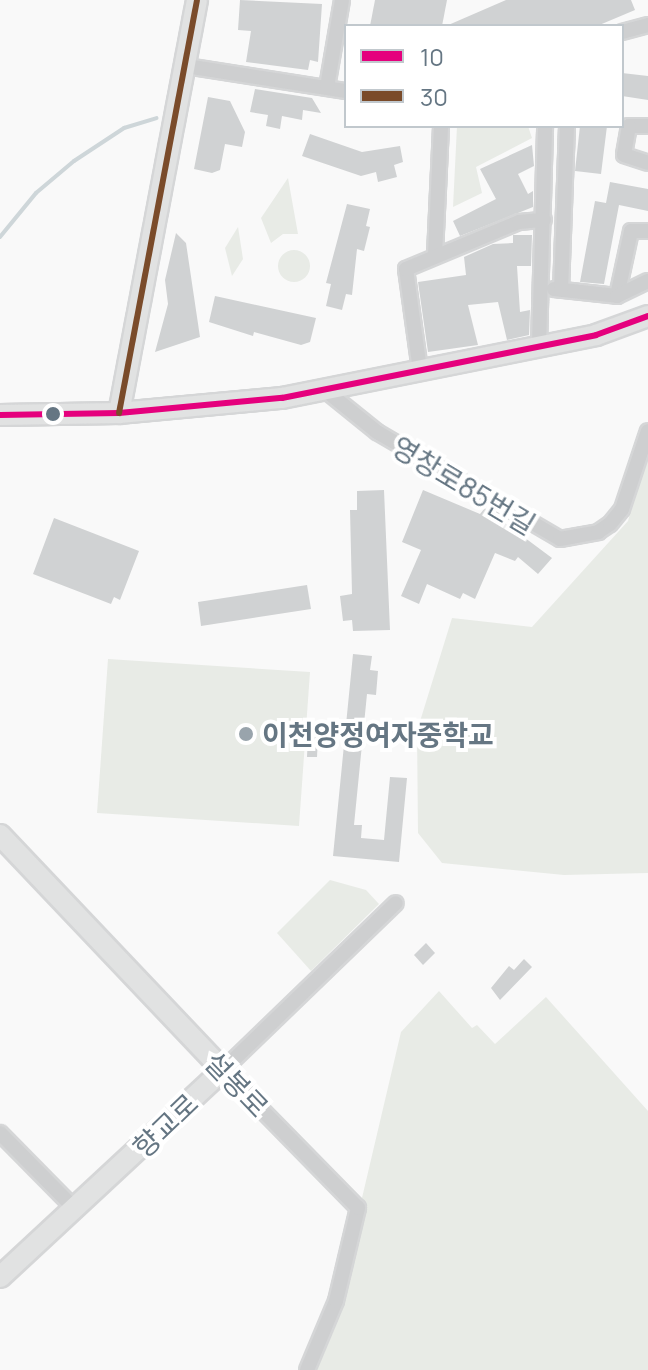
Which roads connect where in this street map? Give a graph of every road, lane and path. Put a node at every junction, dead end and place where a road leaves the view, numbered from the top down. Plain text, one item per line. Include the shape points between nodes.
1 (197, 0) edge
2 (342, 0) edge
3 (648, 25) edge
4 (624, 31) edge
5 (186, 66) junction
6 (327, 87) junction
7 (344, 91) edge
8 (648, 126) edge
9 (441, 128) edge
10 (545, 128) edge
11 (567, 128) edge
12 (648, 163) edge
13 (544, 220) junction
14 (648, 231) edge
15 (435, 254) junction
16 (648, 281) edge
17 (542, 287) junction
18 (561, 290) junction
19 (617, 296) junction
20 (648, 316) edge
21 (539, 345) junction
22 (420, 370) junction
23 (325, 390) junction
24 (119, 413) junction
25 (0, 415) edge
26 (648, 431) edge
27 (0, 835) edge
28 (396, 903) dead end
29 (223, 1070) junction
30 (0, 1133) edge
31 (76, 1210) junction
32 (0, 1277) edge
33 (307, 1370) edge

1 - 5 street
2 - 6 street
3 - 4 street
5 - 6 street
5 - 24 street
6 - 7 street
8 - 12 street via 629,126 624,153 627,159
9 - 15 street
10 - 13 street
11 - 18 street
13 - 15 street via 519,222
13 - 17 street
14 - 19 street via 631,231
15 - 22 street via 409,265 404,274
16 - 19 street
17 - 18 street
17 - 21 street
18 - 19 street
20 - 21 street via 602,334
21 - 22 street
22 - 23 street
23 - 24 street
23 - 26 street, 영창로85번길 via 377,432 560,539 598,532 610,524 622,509
24 - 25 street
27 - 29 street, 설봉로
28 - 29 street, 향교로
29 - 31 street, 향교로
29 - 33 street, 설봉로 via 358,1208 336,1301
30 - 31 street
31 - 32 street, 향교로

